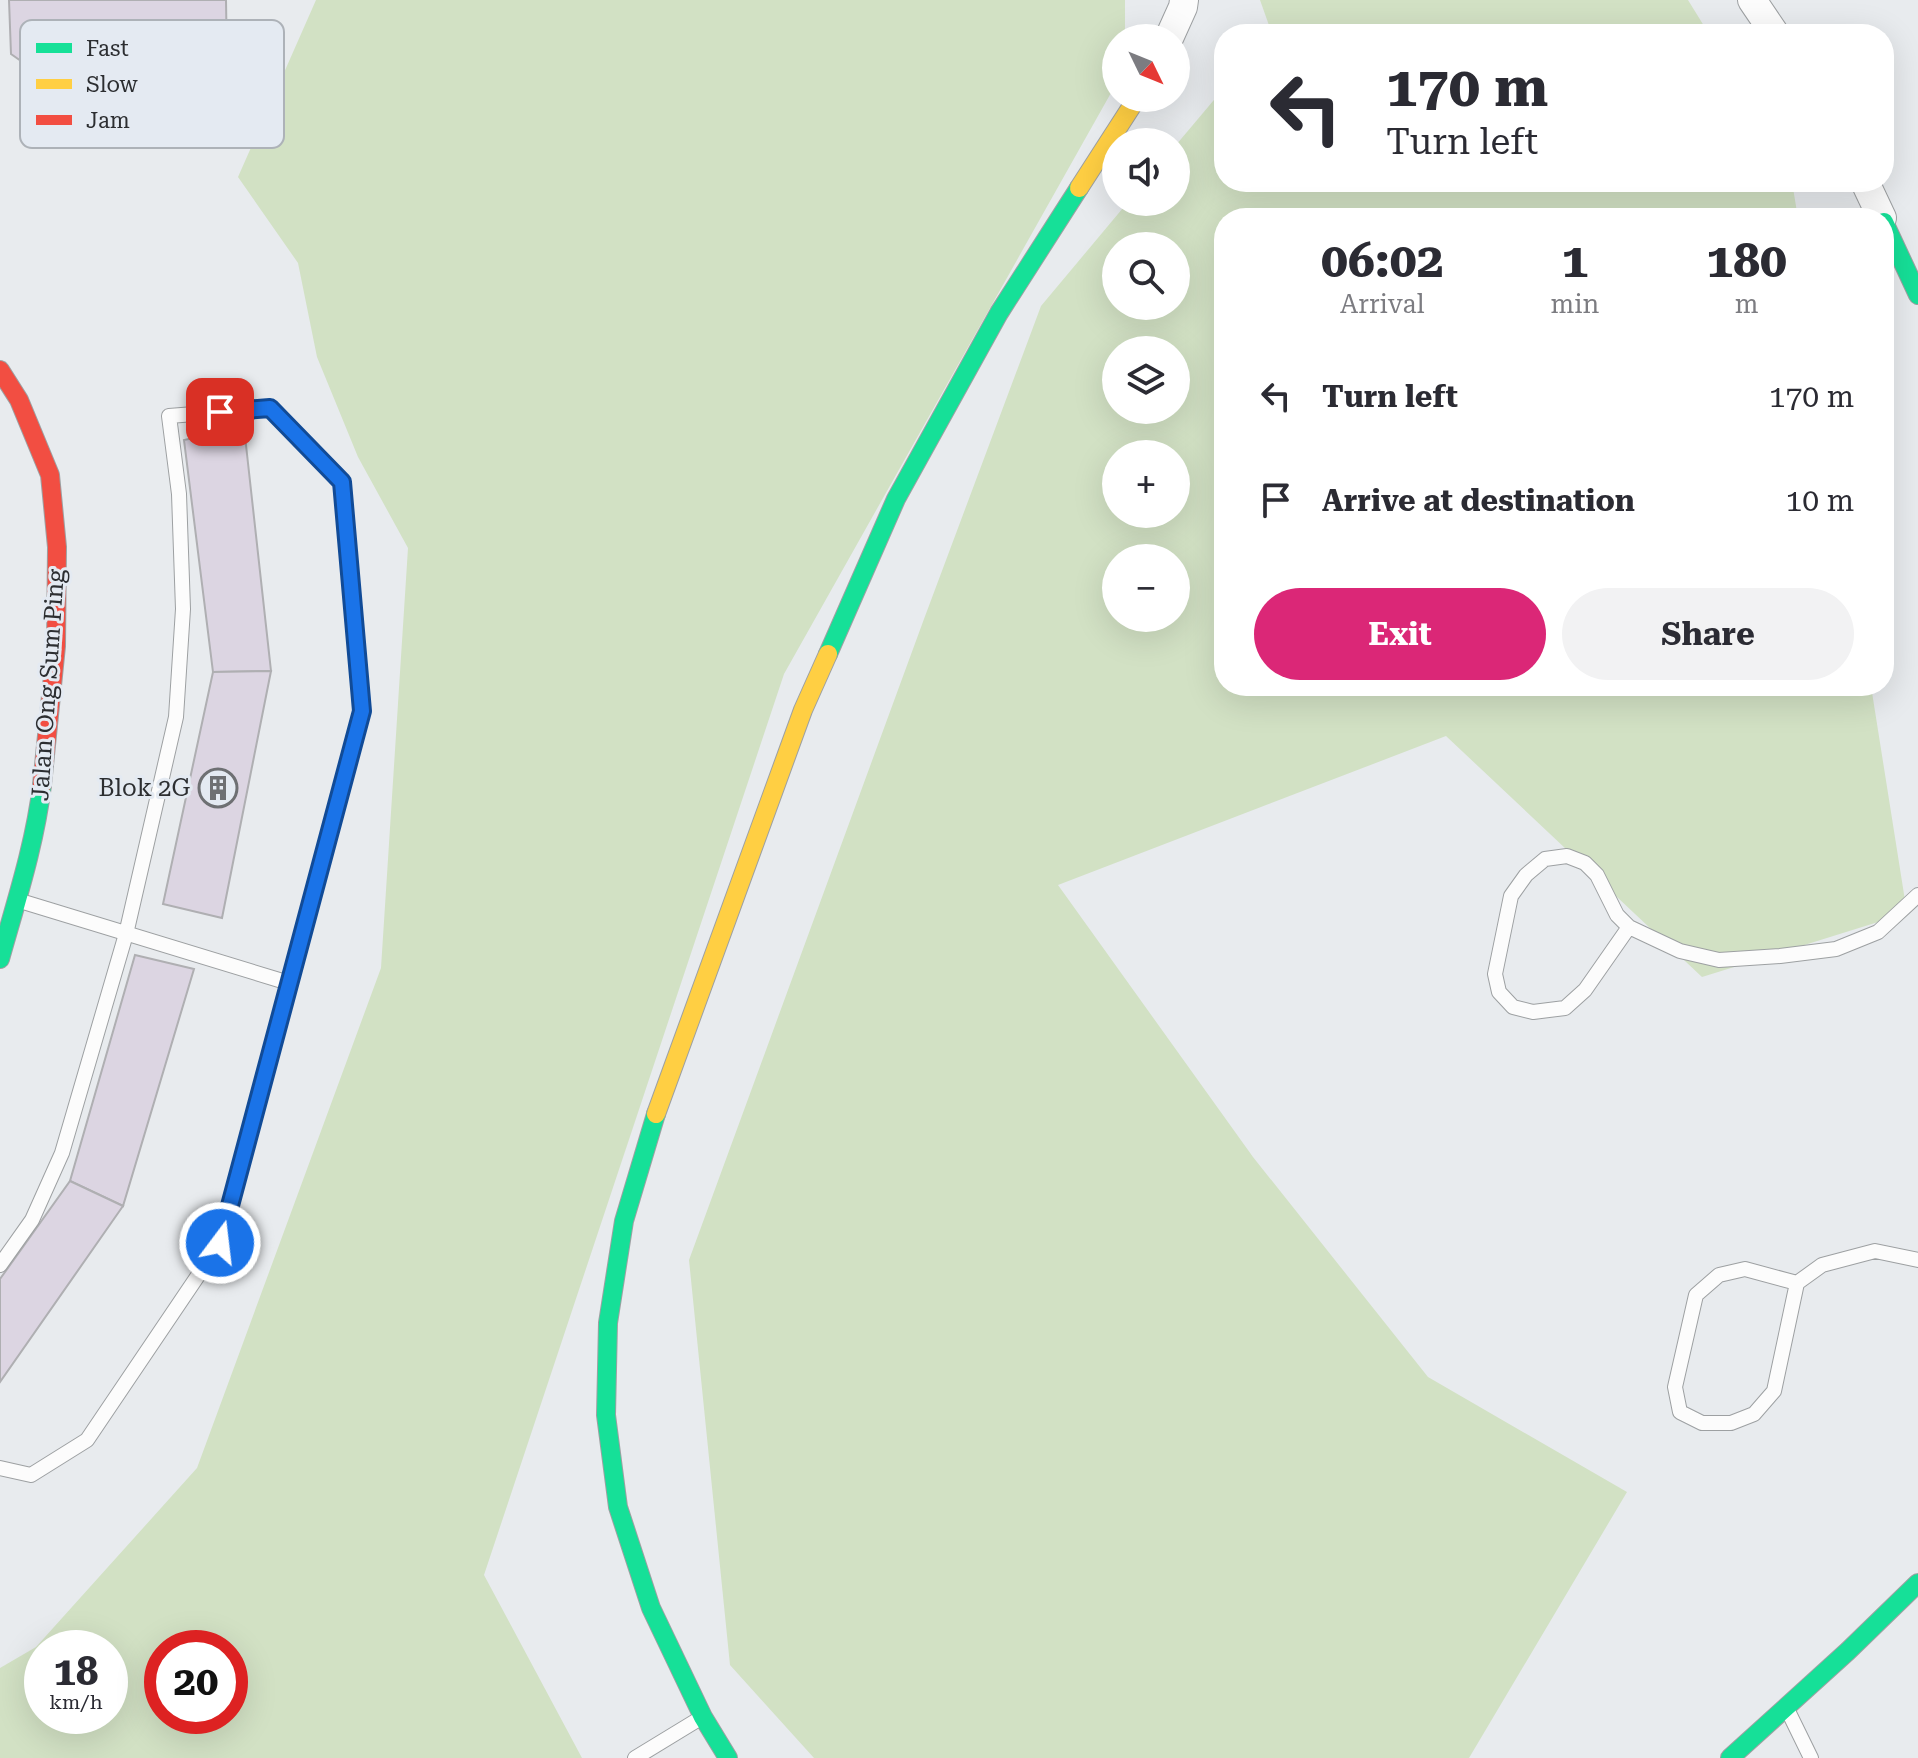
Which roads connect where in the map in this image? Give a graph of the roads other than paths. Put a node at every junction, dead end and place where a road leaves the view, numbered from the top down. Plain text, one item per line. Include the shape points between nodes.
1 (1184, 0) edge
2 (1752, 0) edge
3 (1175, 24) edge
4 (1768, 24) edge
5 (1128, 112) edge
6 (1894, 244) edge
7 (1918, 295) edge
8 (0, 370) edge
9 (1918, 895) edge
10 (17, 900) junction
11 (1629, 927) junction
12 (126, 934) junction
13 (0, 959) edge
14 (289, 983) junction
15 (1918, 1260) edge
16 (0, 1265) edge
17 (1797, 1283) junction
18 (0, 1468) edge
19 (1918, 1583) edge
20 (1786, 1707) junction
21 (703, 1717) junction
22 (635, 1758) edge
23 (728, 1758) edge
24 (1730, 1758) edge
25 (1811, 1758) edge

1 - 3 street
2 - 4 street
5 - 21 street via 999,313 896,499 803,710 651,1127 624,1221 608,1323 606,1400 618,1507 651,1608
6 - 7 street
8 - 10 street, Jalan Ong Sum Ping via 19,400 50,475 57,547 56,646 39,810
9 - 11 lane via 1878,932 1836,949 1780,956 1719,960 1680,951
10 - 12 lane
10 - 13 street, Jalan Ong Sum Ping
11 - 11 lane via 1585,863 1567,856 1545,859 1511,896 1495,974 1499,992 1513,1007 1533,1012 1565,1008 1585,990
12 - 14 lane
12 - 14 lane via 176,717 183,609 179,494 169,416 270,408 342,482 362,711
12 - 16 lane via 62,1153 32,1220
14 - 18 lane via 220,1243 87,1440 31,1475
15 - 17 lane via 1875,1251 1822,1265
17 - 17 lane via 1774,1391 1754,1414 1731,1423 1702,1423 1680,1412 1675,1387 1696,1295 1719,1275 1745,1269
19 - 20 street
20 - 24 street
20 - 25 lane
21 - 22 lane
21 - 23 street

